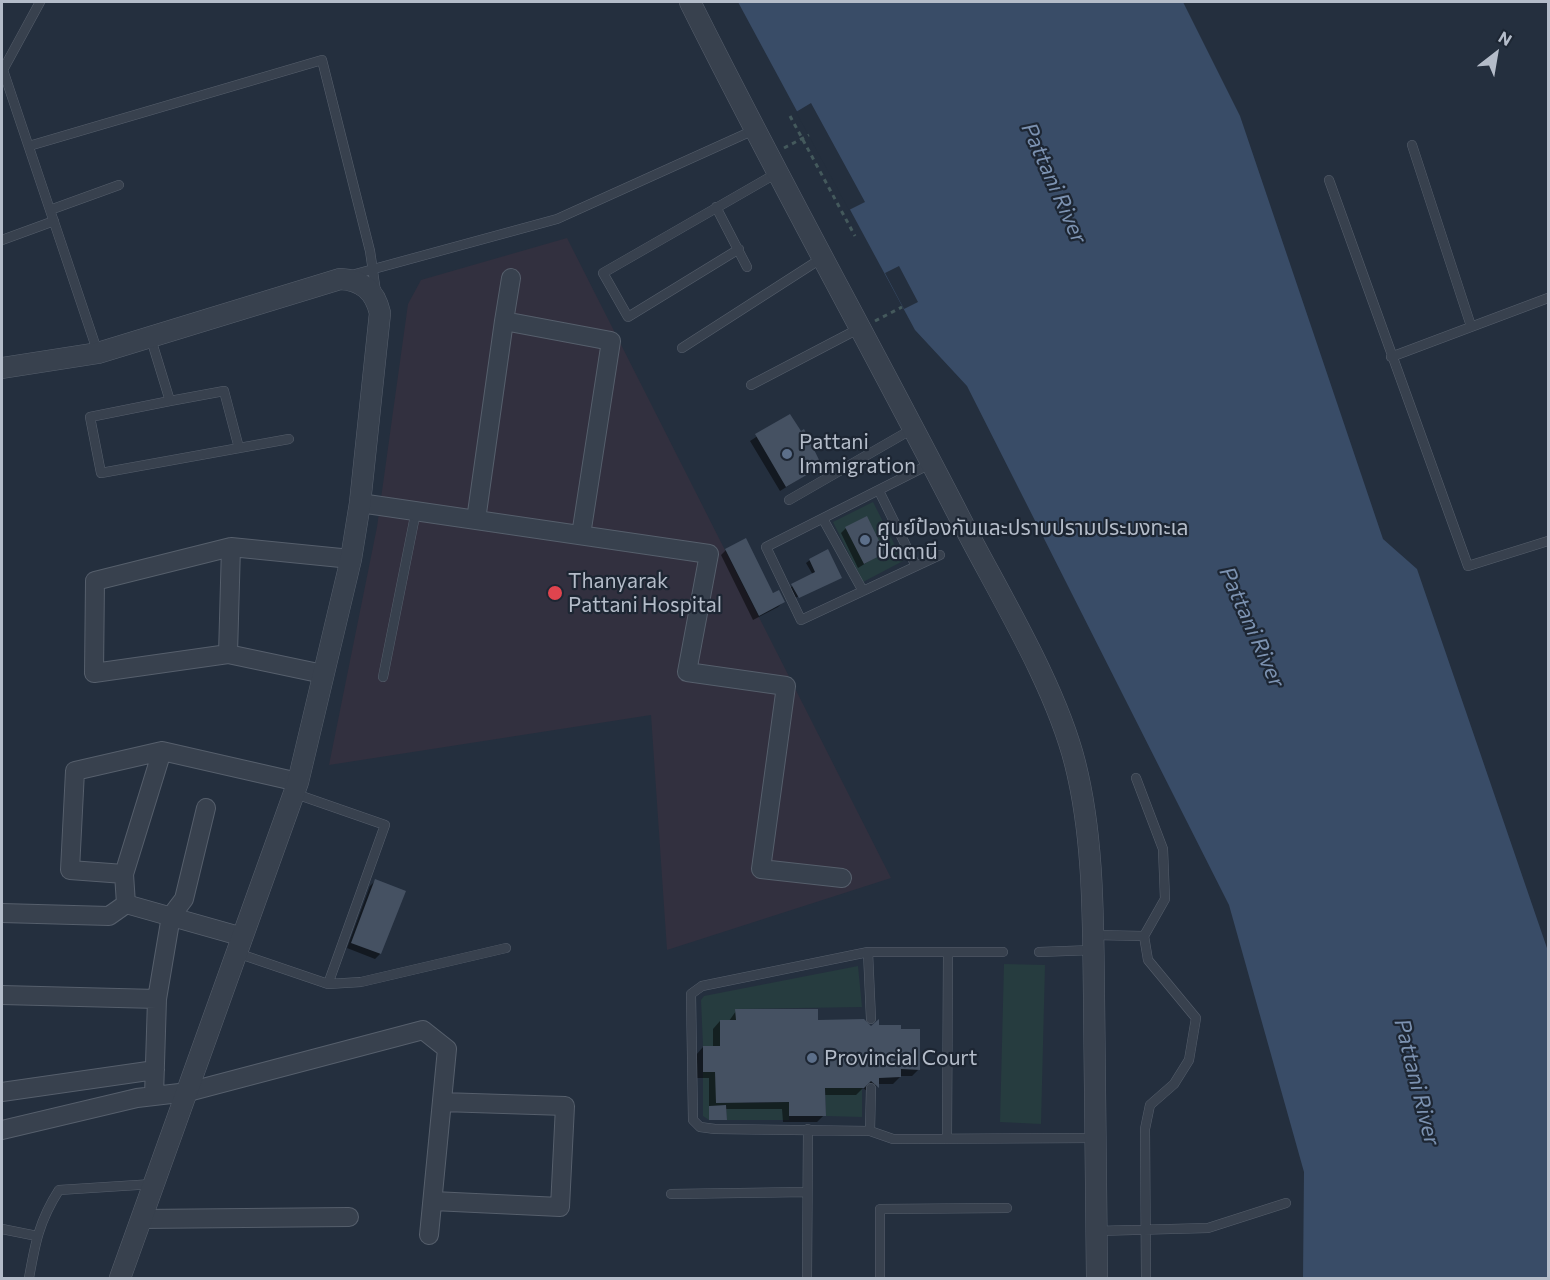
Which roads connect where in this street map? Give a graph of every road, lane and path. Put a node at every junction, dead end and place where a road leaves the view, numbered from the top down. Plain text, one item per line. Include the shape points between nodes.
1 (40, 2) edge
2 (690, 2) edge
3 (3, 67) edge
4 (790, 116) dead end
5 (754, 130) junction
6 (809, 135) dead end
7 (802, 138) junction
8 (1412, 145) dead end
9 (29, 146) junction
10 (772, 165) junction
11 (1329, 180) dead end
12 (119, 185) dead end
13 (716, 207) junction
14 (50, 210) junction
15 (54, 221) junction
16 (855, 236) dead end
17 (2, 240) edge
18 (739, 249) junction
19 (822, 258) junction
20 (747, 267) dead end
21 (372, 269) junction
22 (511, 278) dead end
23 (340, 279) junction
24 (1548, 298) edge
25 (377, 301) junction
26 (902, 306) dead end
27 (504, 321) junction
28 (1470, 326) junction
29 (860, 328) junction
30 (151, 339) junction
31 (681, 348) dead end
32 (98, 353) junction
33 (1391, 357) junction
34 (2, 368) edge
35 (751, 385) dead end
36 (170, 401) junction
37 (914, 428) junction
38 (289, 439) dead end
39 (239, 448) junction
40 (932, 463) junction
41 (879, 491) junction
42 (789, 500) dead end
43 (360, 503) junction
44 (416, 511) junction
45 (823, 519) junction
46 (476, 520) junction
47 (581, 535) junction
48 (1548, 541) edge
49 (231, 547) junction
50 (940, 555) dead end
51 (351, 559) junction
52 (916, 566) junction
53 (862, 591) junction
54 (228, 654) junction
55 (323, 674) junction
56 (384, 676) dead end
57 (162, 751) junction
58 (1136, 778) dead end
59 (295, 788) junction
60 (206, 808) dead end
61 (124, 874) junction
62 (842, 878) dead end
63 (126, 904) junction
64 (2, 913) edge
65 (171, 916) junction
66 (1144, 936) junction
67 (1093, 943) junction
68 (240, 945) junction
69 (506, 948) dead end
70 (868, 952) junction
71 (948, 952) junction
72 (1003, 952) dead end
73 (1039, 952) dead end
74 (328, 984) junction
75 (2, 995) edge
76 (157, 999) junction
77 (871, 1019) dead end
78 (154, 1070) junction
79 (871, 1088) dead end
80 (2, 1092) edge
81 (188, 1092) junction
82 (154, 1096) junction
83 (442, 1102) junction
84 (808, 1129) junction
85 (2, 1130) edge
86 (870, 1131) junction
87 (1095, 1138) junction
88 (947, 1139) junction
89 (153, 1184) junction
90 (807, 1192) junction
91 (671, 1194) dead end
92 (433, 1201) junction
93 (1286, 1203) dead end
94 (1007, 1208) dead end
95 (349, 1217) dead end
96 (141, 1219) junction
97 (2, 1229) edge
98 (1096, 1232) junction
99 (1146, 1232) junction
100 (429, 1235) dead end
101 (37, 1236) junction
102 (29, 1278) edge
103 (120, 1278) edge
104 (807, 1278) edge
105 (880, 1278) edge
106 (1097, 1278) edge
107 (1146, 1278) edge

1 - 3 lane
2 - 5 street
3 - 9 lane
4 - 7 path
5 - 10 street
5 - 21 lane via 557,219
6 - 7 path
7 - 10 path
7 - 16 path
8 - 28 lane
9 - 14 lane
9 - 21 lane via 322,60
10 - 13 lane
10 - 19 street
11 - 33 lane
12 - 14 lane
13 - 18 lane
13 - 18 lane via 603,273 628,317
14 - 15 lane
15 - 17 lane
15 - 32 lane
18 - 20 lane
19 - 29 street
19 - 31 lane
21 - 23 lane
21 - 25 lane
22 - 27 street
23 - 25 street via 362,284
23 - 30 street
24 - 28 lane
25 - 43 street via 380,312
26 - 29 path
27 - 46 street
27 - 47 street via 611,341
28 - 33 lane
29 - 35 lane
29 - 37 street
30 - 32 street
30 - 36 lane
32 - 34 street
33 - 48 lane via 1468,566
36 - 39 lane via 224,391
36 - 39 lane via 90,417 101,472
37 - 40 street
37 - 42 lane
38 - 39 lane
40 - 41 lane
40 - 67 street via 1035,664 1071,750 1085,805
41 - 45 lane
41 - 52 lane
43 - 44 street
43 - 51 street
44 - 46 street
44 - 56 lane
45 - 53 lane
45 - 53 lane via 766,548 801,620
46 - 47 street
47 - 62 street via 709,554 687,672 786,686 761,869
49 - 51 street
49 - 54 street
49 - 54 street via 95,581 94,673
50 - 52 lane
51 - 55 street
52 - 53 lane
54 - 55 street
55 - 59 street
57 - 59 street
57 - 61 street
57 - 61 street via 75,771 70,870
58 - 66 lane via 1163,849 1165,899
59 - 68 street
59 - 74 lane via 385,825
60 - 65 street via 184,899
61 - 63 street
63 - 64 street via 109,916
63 - 65 street
65 - 68 street
65 - 76 street
66 - 67 lane
66 - 99 lane via 1149,960 1196,1018 1189,1060 1174,1084 1150,1105 1145,1129
67 - 73 lane
67 - 87 street
68 - 74 lane
68 - 81 street
69 - 74 lane via 361,982
70 - 71 lane
70 - 77 lane
70 - 84 lane via 702,986 692,994 693,1120 700,1127 715,1129
71 - 72 lane
71 - 88 lane
75 - 76 street
76 - 78 street
78 - 80 street
78 - 82 street
79 - 86 lane
81 - 82 street
81 - 83 street via 423,1030 447,1049
81 - 89 street
82 - 85 street
83 - 92 street
83 - 92 street via 565,1106 560,1207
84 - 86 lane
84 - 90 lane
86 - 88 lane via 893,1139
87 - 88 lane
87 - 98 street
89 - 96 street
89 - 101 lane via 59,1190 44,1214
90 - 91 lane
90 - 104 lane
92 - 100 street
93 - 99 lane via 1208,1228
94 - 105 lane via 880,1209
95 - 96 street
96 - 103 street
97 - 101 lane
98 - 99 lane
98 - 106 street
99 - 107 lane
101 - 102 lane

